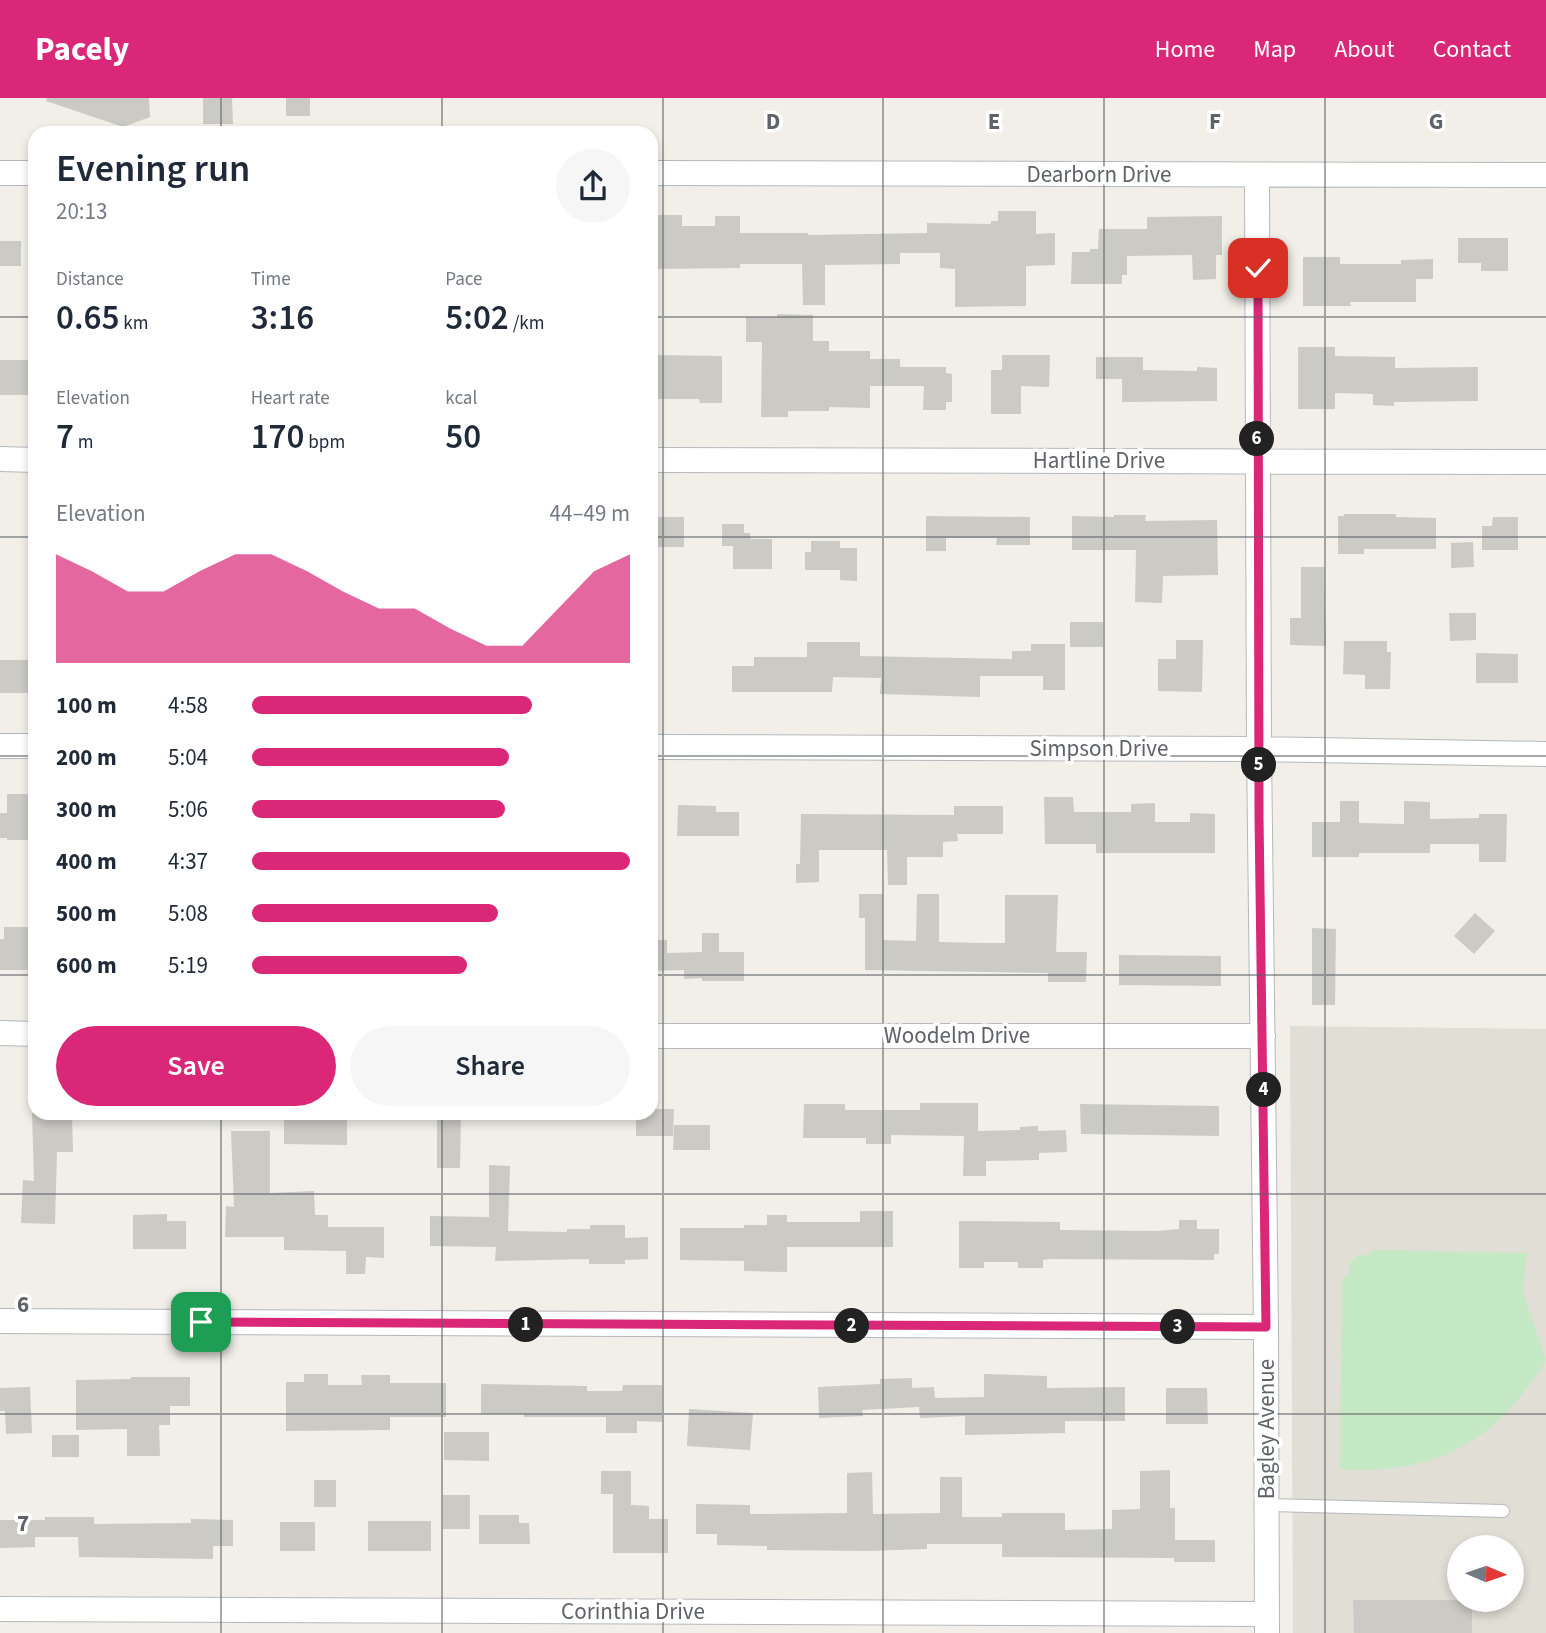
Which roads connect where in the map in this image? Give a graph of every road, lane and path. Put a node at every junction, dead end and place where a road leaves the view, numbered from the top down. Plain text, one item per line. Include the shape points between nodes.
1 (0, 173) edge
2 (28, 173) edge
3 (658, 173) edge
4 (1257, 175) junction
5 (1546, 175) edge
6 (0, 460) edge
7 (28, 460) edge
8 (658, 460) edge
9 (1257, 461) junction
10 (1546, 462) edge
11 (0, 746) edge
12 (28, 746) edge
13 (658, 747) edge
14 (1259, 749) junction
15 (1546, 754) edge
16 (0, 1033) edge
17 (28, 1034) edge
18 (658, 1035) edge
19 (1263, 1036) junction
20 (0, 1321) edge
21 (1266, 1327) junction
22 (1266, 1505) junction
23 (1503, 1511) dead end
24 (0, 1609) edge
25 (1267, 1623) edge

1 - 2 street
3 - 4 street, Dearborn Drive
4 - 5 street, Dearborn Drive
4 - 9 street, Bagley Avenue
6 - 7 street
8 - 9 street, Hartline Drive
9 - 10 street, Hartline Drive
9 - 14 street, Bagley Avenue
11 - 12 street
13 - 14 street, Simpson Drive
14 - 15 street, Simpson Drive
14 - 19 street, Bagley Avenue
16 - 17 street
18 - 19 street, Woodelm Drive
19 - 21 street, Bagley Avenue
20 - 21 street
21 - 22 street, Bagley Avenue
22 - 23 lane
22 - 25 street, Bagley Avenue
24 - 25 street, Corinthia Drive

